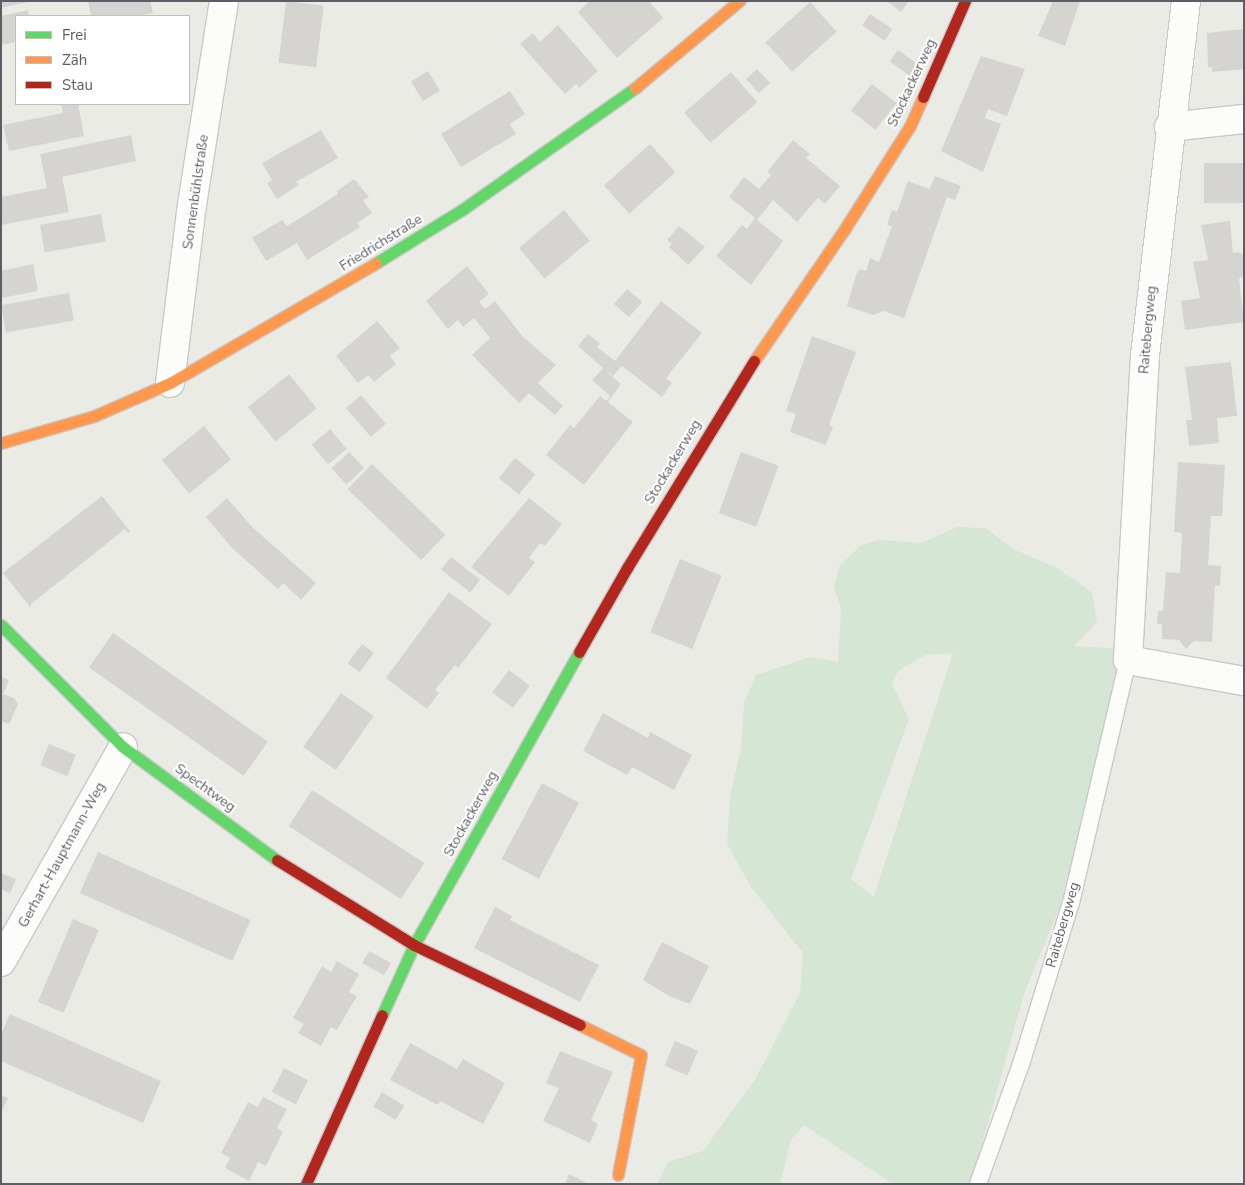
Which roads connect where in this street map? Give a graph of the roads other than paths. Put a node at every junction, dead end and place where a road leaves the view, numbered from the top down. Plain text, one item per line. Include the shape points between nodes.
1 (224, 1) edge
2 (739, 1) edge
3 (965, 1) edge
4 (1186, 1) edge
5 (1244, 120) edge
6 (1169, 127) junction
7 (170, 383) junction
8 (1, 443) edge
9 (1, 626) edge
10 (1128, 660) junction
11 (1244, 681) edge
12 (123, 747) junction
13 (414, 945) junction
14 (1, 962) edge
15 (618, 1175) dead end
16 (306, 1184) edge
17 (978, 1184) edge

1 - 7 street, Sonnenbühlstraße via 192,206
2 - 7 street, Friedrichstraße via 652,77 463,210 323,296
3 - 13 street, Stockackerweg via 910,126 844,230 738,383 627,568
4 - 6 street, Raitebergweg
5 - 6 street
6 - 10 street, Raitebergweg via 1145,356
7 - 8 street, Friedrichstraße via 94,416
9 - 12 street, Spechtweg
10 - 11 street
10 - 17 lane, Raitebergweg via 1071,903 1022,1061
12 - 13 street, Spechtweg via 296,874
12 - 14 street, Gerhart-Hauptmann-Weg
13 - 15 street via 641,1055
13 - 16 street, Stockackerweg

